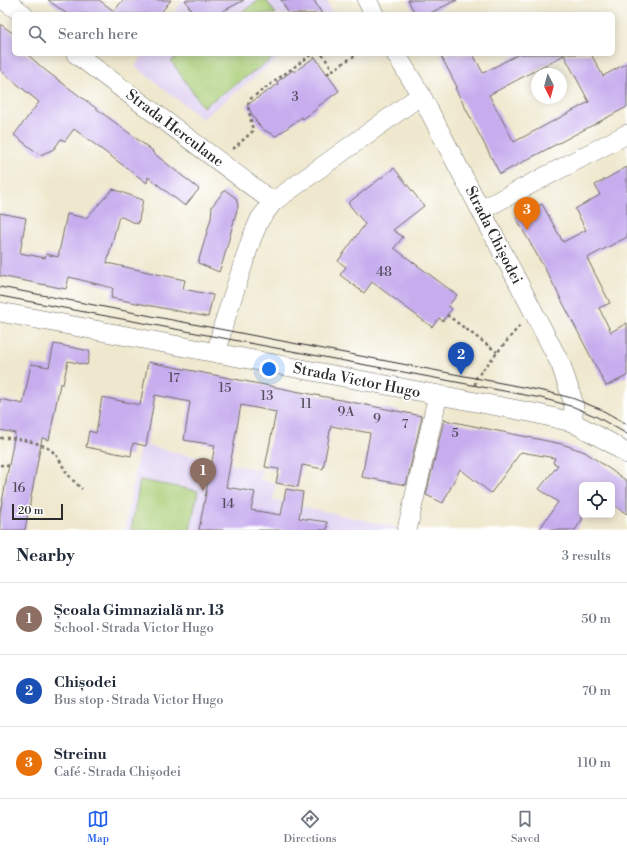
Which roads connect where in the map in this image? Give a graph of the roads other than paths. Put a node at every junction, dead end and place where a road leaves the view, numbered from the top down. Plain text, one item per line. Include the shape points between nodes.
1 (4, 0) edge
2 (366, 0) edge
3 (20, 12) edge
4 (373, 12) edge
5 (79, 56) edge
6 (397, 56) edge
7 (421, 95) junction
8 (627, 134) edge
9 (273, 202) junction
10 (481, 210) junction
11 (0, 312) edge
12 (217, 353) junction
13 (438, 395) junction
14 (572, 422) junction
15 (627, 454) edge
16 (407, 530) edge

1 - 3 street
2 - 4 street
5 - 9 street, Strada Herculane
6 - 7 street, Strada Chișodei
7 - 9 street
7 - 10 street, Strada Chișodei
8 - 10 street
9 - 12 street via 260,219 251,240 222,329
10 - 14 street, Strada Chișodei via 563,371 574,407
11 - 12 street, Strada Victor Hugo
12 - 13 street, Strada Victor Hugo
13 - 14 street, Strada Victor Hugo
13 - 16 street
14 - 15 street, Strada Victor Hugo

